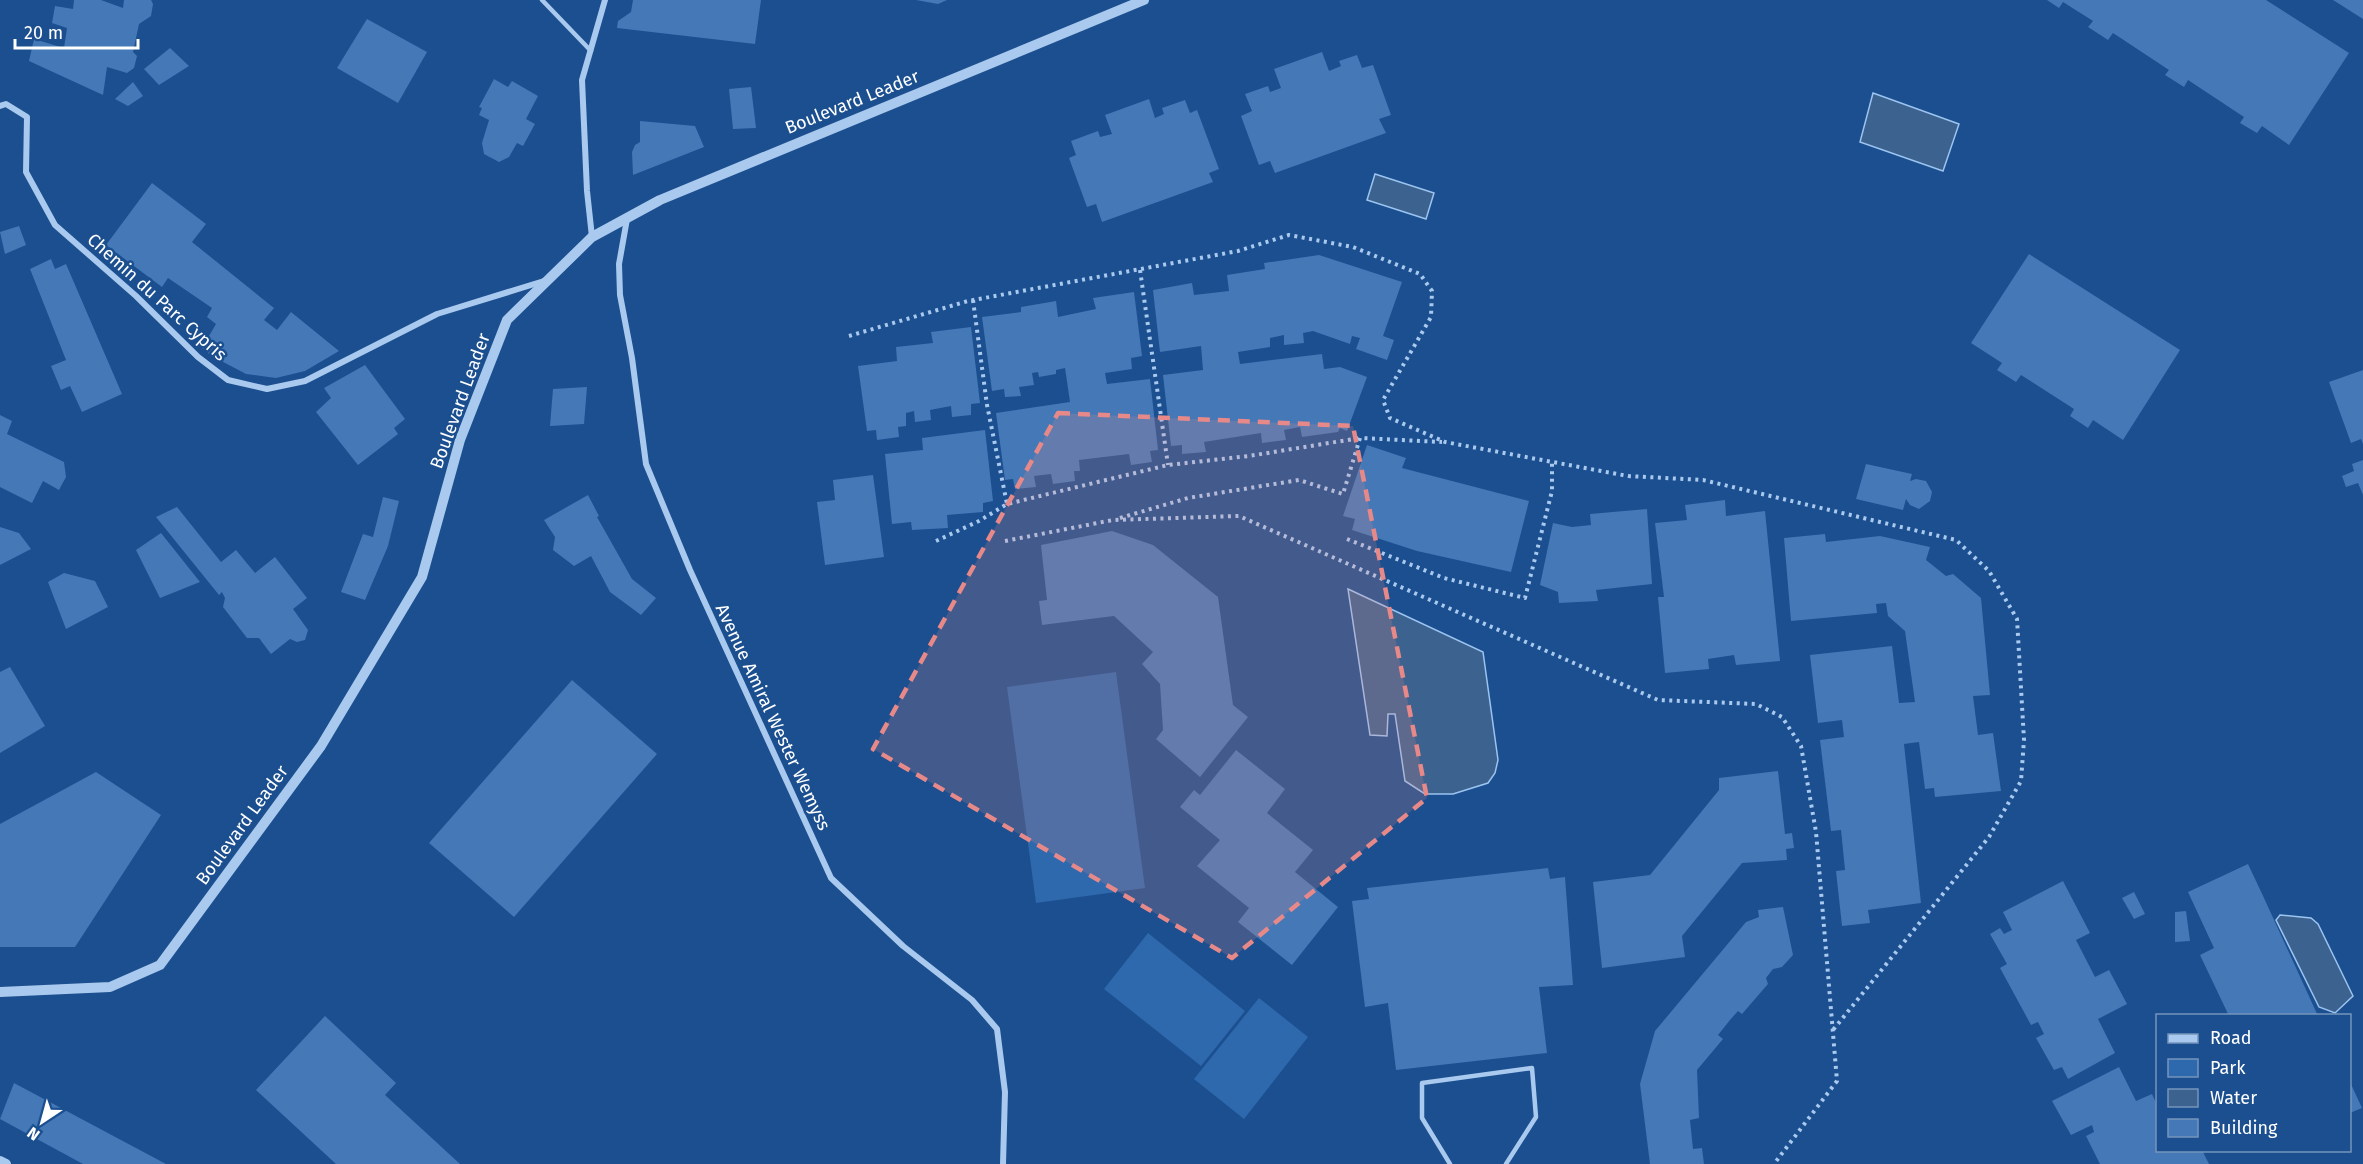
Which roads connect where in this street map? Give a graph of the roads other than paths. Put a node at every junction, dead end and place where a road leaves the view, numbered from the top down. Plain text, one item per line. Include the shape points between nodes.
1 (542, 0) edge
2 (605, 0) edge
3 (1144, 0) edge
4 (591, 51) junction
5 (0, 106) edge
6 (627, 219) junction
7 (592, 237) junction
8 (547, 280) junction
9 (0, 992) edge
10 (0, 1161) edge
11 (6, 1164) edge
12 (1003, 1164) edge
13 (1450, 1164) edge
14 (1506, 1164) edge

1 - 4 lane
2 - 4 street
3 - 6 street, Boulevard Leader via 660,200
4 - 7 street via 582,80 586,190
5 - 8 street, Chemin du Parc Cypris via 6,104 27,117 26,172 55,225 228,380 267,389 305,381 437,314
6 - 7 street, Boulevard Leader
6 - 12 street, Avenue Amiral Wester Wemyss via 619,264 620,295 646,464 690,570 831,878 903,946 972,1000 997,1029 1005,1092
7 - 8 street, Boulevard Leader
8 - 9 street, Boulevard Leader via 507,320 460,440 422,577 321,746 160,965 110,987
10 - 11 street
13 - 14 lane via 1422,1118 1422,1083 1532,1068 1536,1117

